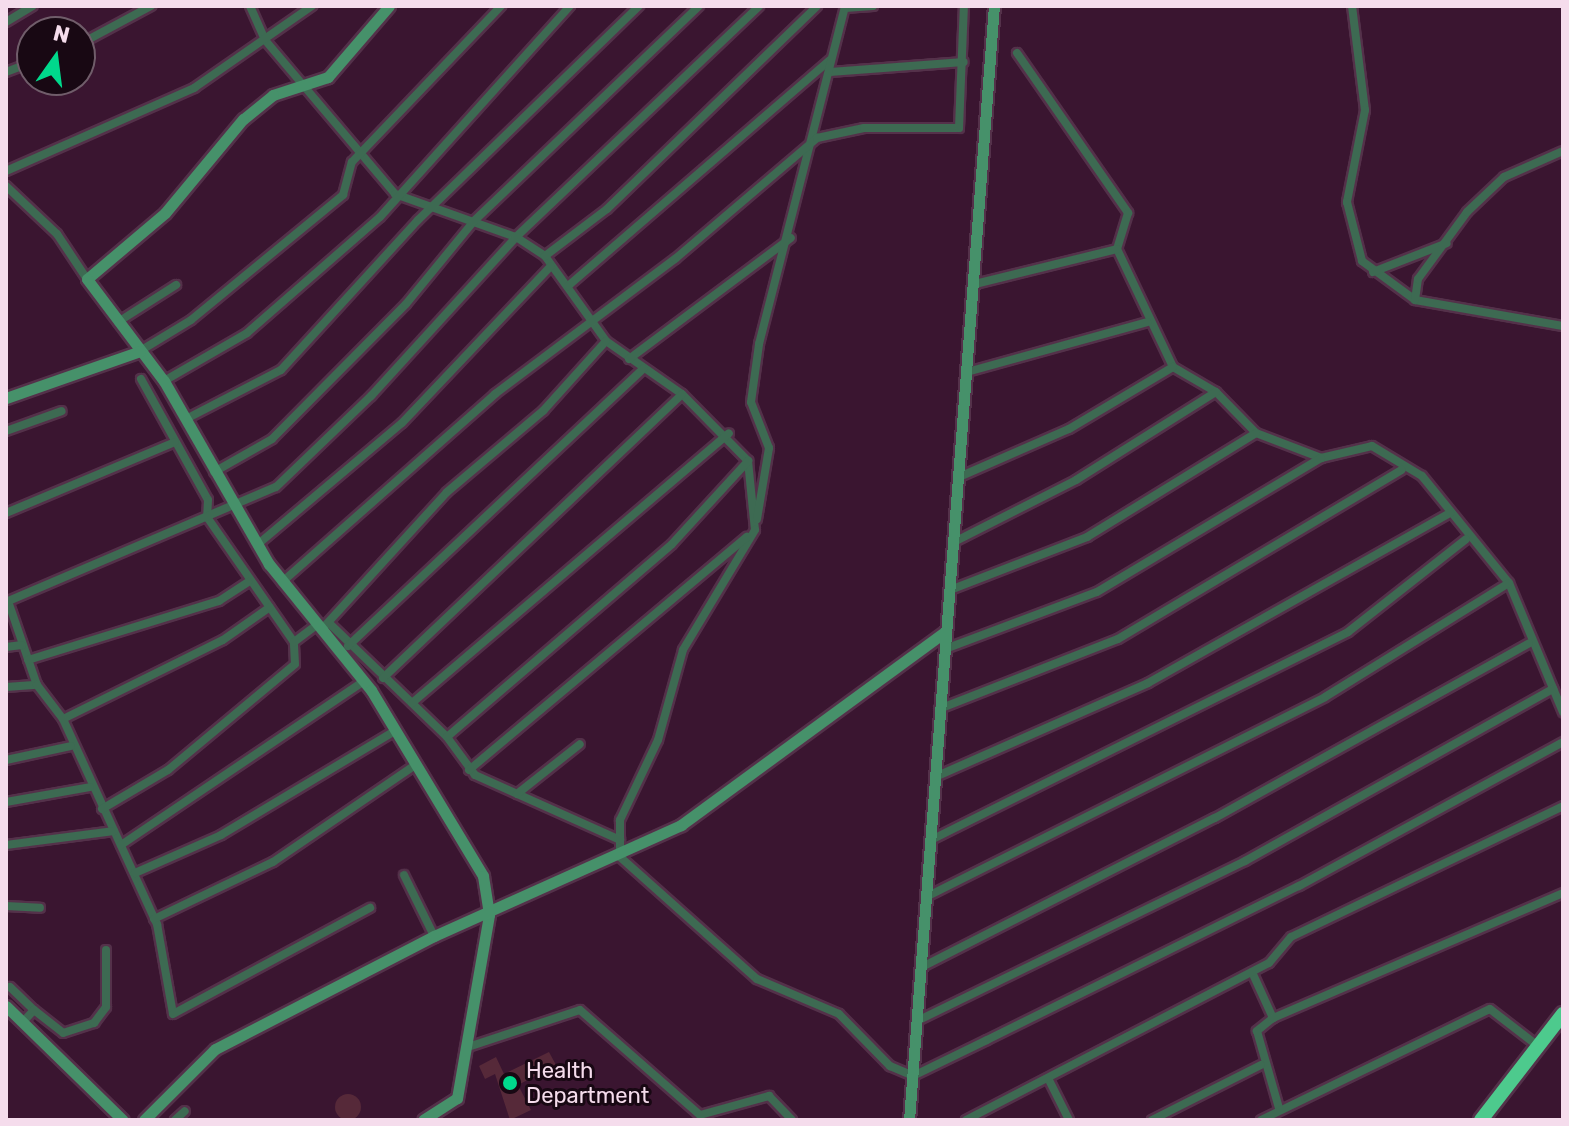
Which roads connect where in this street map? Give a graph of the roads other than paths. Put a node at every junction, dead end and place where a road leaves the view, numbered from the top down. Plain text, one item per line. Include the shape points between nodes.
1 (33, 6) edge
2 (151, 6) edge
3 (250, 6) edge
4 (312, 6) edge
5 (389, 6) edge
6 (501, 6) edge
7 (570, 6) edge
8 (639, 6) edge
9 (699, 6) edge
10 (759, 6) edge
11 (817, 6) edge
12 (873, 6) edge
13 (964, 6) edge
14 (994, 6) edge
15 (1352, 6) edge
16 (845, 7) edge
17 (6, 22) edge
18 (96, 35) edge
19 (265, 40) junction
20 (1017, 53) dead end
21 (830, 60) junction
22 (964, 62) junction
23 (830, 72) junction
24 (300, 84) junction
25 (817, 138) junction
26 (1563, 151) edge
27 (361, 154) junction
28 (6, 171) edge
29 (6, 186) edge
30 (395, 194) junction
31 (435, 205) junction
32 (474, 221) junction
33 (516, 237) junction
34 (791, 238) junction
35 (1448, 243) junction
36 (1117, 249) junction
37 (545, 256) junction
38 (551, 266) junction
39 (1373, 272) junction
40 (87, 279) junction
41 (975, 284) junction
42 (176, 285) dead end
43 (568, 286) junction
44 (1415, 300) junction
45 (592, 314) junction
46 (118, 322) junction
47 (1147, 322) junction
48 (1563, 326) edge
49 (606, 341) junction
50 (140, 351) junction
51 (629, 359) junction
52 (1173, 367) junction
53 (643, 369) junction
54 (967, 372) junction
55 (141, 379) dead end
56 (164, 381) junction
57 (1216, 392) junction
58 (682, 394) junction
59 (6, 398) edge
60 (62, 411) dead end
61 (186, 419) junction
62 (6, 431) edge
63 (729, 433) junction
64 (1256, 433) junction
65 (175, 442) junction
66 (1321, 458) junction
67 (748, 461) junction
68 (1401, 470) junction
69 (214, 472) junction
70 (959, 477) junction
71 (235, 508) junction
72 (6, 513) edge
73 (1450, 513) junction
74 (207, 517) junction
75 (755, 530) junction
76 (1466, 539) junction
77 (954, 542) junction
78 (257, 545) junction
79 (248, 582) junction
80 (282, 582) junction
81 (1509, 583) junction
82 (950, 590) junction
83 (7, 602) edge
84 (270, 607) junction
85 (323, 626) junction
86 (946, 631) junction
87 (294, 642) junction
88 (1529, 643) junction
89 (22, 645) junction
90 (348, 646) junction
91 (6, 647) edge
92 (945, 649) junction
93 (28, 660) junction
94 (383, 678) junction
95 (364, 681) junction
96 (37, 685) junction
97 (6, 687) edge
98 (1553, 689) junction
99 (412, 703) junction
100 (939, 709) junction
101 (1563, 712) edge
102 (63, 719) junction
103 (395, 731) junction
104 (447, 737) junction
105 (1563, 742) edge
106 (580, 744) dead end
107 (71, 746) junction
108 (6, 760) edge
109 (415, 765) junction
110 (469, 770) junction
111 (935, 777) junction
112 (90, 787) junction
113 (517, 794) junction
114 (6, 802) edge
115 (1563, 806) edge
116 (102, 809) junction
117 (114, 831) junction
118 (620, 840) junction
119 (931, 840) junction
120 (6, 845) edge
121 (121, 845) junction
122 (620, 857) junction
123 (135, 873) junction
124 (404, 875) dead end
125 (1563, 893) edge
126 (926, 897) junction
127 (6, 906) edge
128 (40, 908) dead end
129 (370, 908) dead end
130 (489, 915) junction
131 (154, 919) junction
132 (434, 936) junction
133 (106, 950) dead end
134 (922, 967) junction
135 (1252, 972) junction
136 (10, 987) dead end
137 (6, 1006) edge
138 (34, 1010) junction
139 (1563, 1014) edge
140 (1273, 1018) junction
141 (917, 1021) junction
142 (23, 1022) junction
143 (1539, 1047) junction
144 (465, 1048) junction
145 (1261, 1065) junction
146 (913, 1076) junction
147 (1048, 1078) junction
148 (1279, 1108) junction
149 (185, 1111) dead end
150 (123, 1120) edge
151 (144, 1120) edge
152 (175, 1120) edge
153 (423, 1120) edge
154 (792, 1120) edge
155 (909, 1120) edge
156 (966, 1120) edge
157 (1069, 1120) edge
158 (1152, 1120) edge
159 (1261, 1120) edge
160 (1481, 1120) edge

1 - 17 street
2 - 18 street
3 - 19 street
4 - 19 street
5 - 24 street via 328,77
6 - 27 street
7 - 30 street
8 - 31 street
9 - 32 street
10 - 33 street
11 - 37 street via 607,209
12 - 16 street
13 - 22 street
14 - 41 street
15 - 39 street via 1365,110 1347,202 1362,261
16 - 21 street
19 - 24 street
19 - 28 street via 194,88
20 - 36 street via 1128,213
21 - 23 street
21 - 43 street
22 - 23 street
22 - 25 street via 959,128 864,128
23 - 25 street
24 - 27 street
24 - 40 street via 243,119 165,213
25 - 34 street
25 - 45 street via 675,259
26 - 35 street via 1504,177
27 - 30 street
27 - 50 street via 343,195 191,320
29 - 40 street via 57,234
30 - 31 street
30 - 56 street via 380,217 247,333
31 - 32 street
31 - 61 street via 281,370
32 - 33 street
32 - 69 street via 406,304 281,429
33 - 37 street
33 - 71 street via 371,396 276,487
34 - 51 street
34 - 75 street via 759,344 751,402 769,448
35 - 39 street
35 - 44 street via 1418,279
36 - 41 street
36 - 47 street
37 - 38 street
38 - 43 street
38 - 78 street via 402,423 289,526
39 - 44 street
40 - 46 street
41 - 54 street
42 - 46 street
43 - 45 street
44 - 48 street
45 - 49 street
45 - 80 street
46 - 50 street
47 - 52 street
47 - 54 street
49 - 51 street
49 - 85 street via 543,411 447,492
50 - 56 street
50 - 59 street
51 - 53 street
52 - 57 street
52 - 70 street via 1069,429
53 - 58 street
53 - 90 street
54 - 70 street
55 - 65 street
56 - 61 street
57 - 64 street
57 - 77 street via 1076,480
58 - 63 street
58 - 94 street
60 - 62 street
61 - 69 street
63 - 67 street
63 - 99 street
64 - 66 street
64 - 82 street via 1087,537
65 - 72 street
65 - 74 street via 208,500
66 - 68 street via 1372,446
66 - 92 street via 1097,592
67 - 75 street
67 - 104 street via 672,544
68 - 73 street via 1422,476
68 - 100 street via 1118,639
69 - 71 street
70 - 77 street
71 - 74 street
71 - 78 street
73 - 76 street
73 - 111 street via 1148,683
74 - 79 street
74 - 83 street
75 - 110 street
75 - 118 street via 683,650 658,740 620,820
76 - 81 street
76 - 119 street via 1348,632
77 - 82 street
78 - 80 street
79 - 84 street
79 - 93 street via 219,601
80 - 85 street
81 - 88 street
81 - 126 street via 1325,697
82 - 86 street
83 - 89 street
84 - 87 street
84 - 102 street via 223,640
85 - 87 street
85 - 90 street
85 - 95 street
86 - 92 street
86 - 122 street via 711,805
87 - 116 street via 295,664 168,770
88 - 98 street
88 - 134 street via 1215,818
89 - 91 street
89 - 93 street
90 - 94 street
92 - 100 street
93 - 96 street
94 - 99 street
95 - 103 street
95 - 121 street
96 - 97 street
96 - 102 street
98 - 101 street
98 - 141 street via 1245,861
99 - 104 street
100 - 111 street
102 - 107 street
103 - 109 street
103 - 123 street via 221,835
104 - 110 street
105 - 146 street via 1299,886
106 - 113 street
107 - 108 street
107 - 112 street
109 - 130 street via 483,876
109 - 131 street via 273,862
110 - 113 street
111 - 119 street
112 - 114 street
112 - 116 street
113 - 118 street
115 - 135 street via 1291,937
116 - 117 street
117 - 120 street
117 - 121 street
118 - 122 street
119 - 126 street
121 - 123 street
122 - 130 street
122 - 146 street via 757,979 839,1014 890,1066
123 - 131 street
124 - 132 street
125 - 140 street
126 - 134 street
127 - 128 street
129 - 131 street via 173,1014
130 - 132 street
130 - 144 street
132 - 151 street via 204,1055
133 - 138 street via 106,1007 94,1023 63,1033
134 - 141 street
135 - 140 street
135 - 147 street
136 - 138 street
137 - 142 street
138 - 142 street
139 - 143 highway
140 - 145 street via 1257,1031
141 - 146 street
142 - 150 street
143 - 148 street via 1490,1009
143 - 160 highway
144 - 153 street via 457,1098
144 - 154 street via 580,1010 700,1115 769,1096
145 - 148 street
145 - 158 street
146 - 155 street
147 - 156 street
147 - 157 street
148 - 159 street
149 - 152 street

